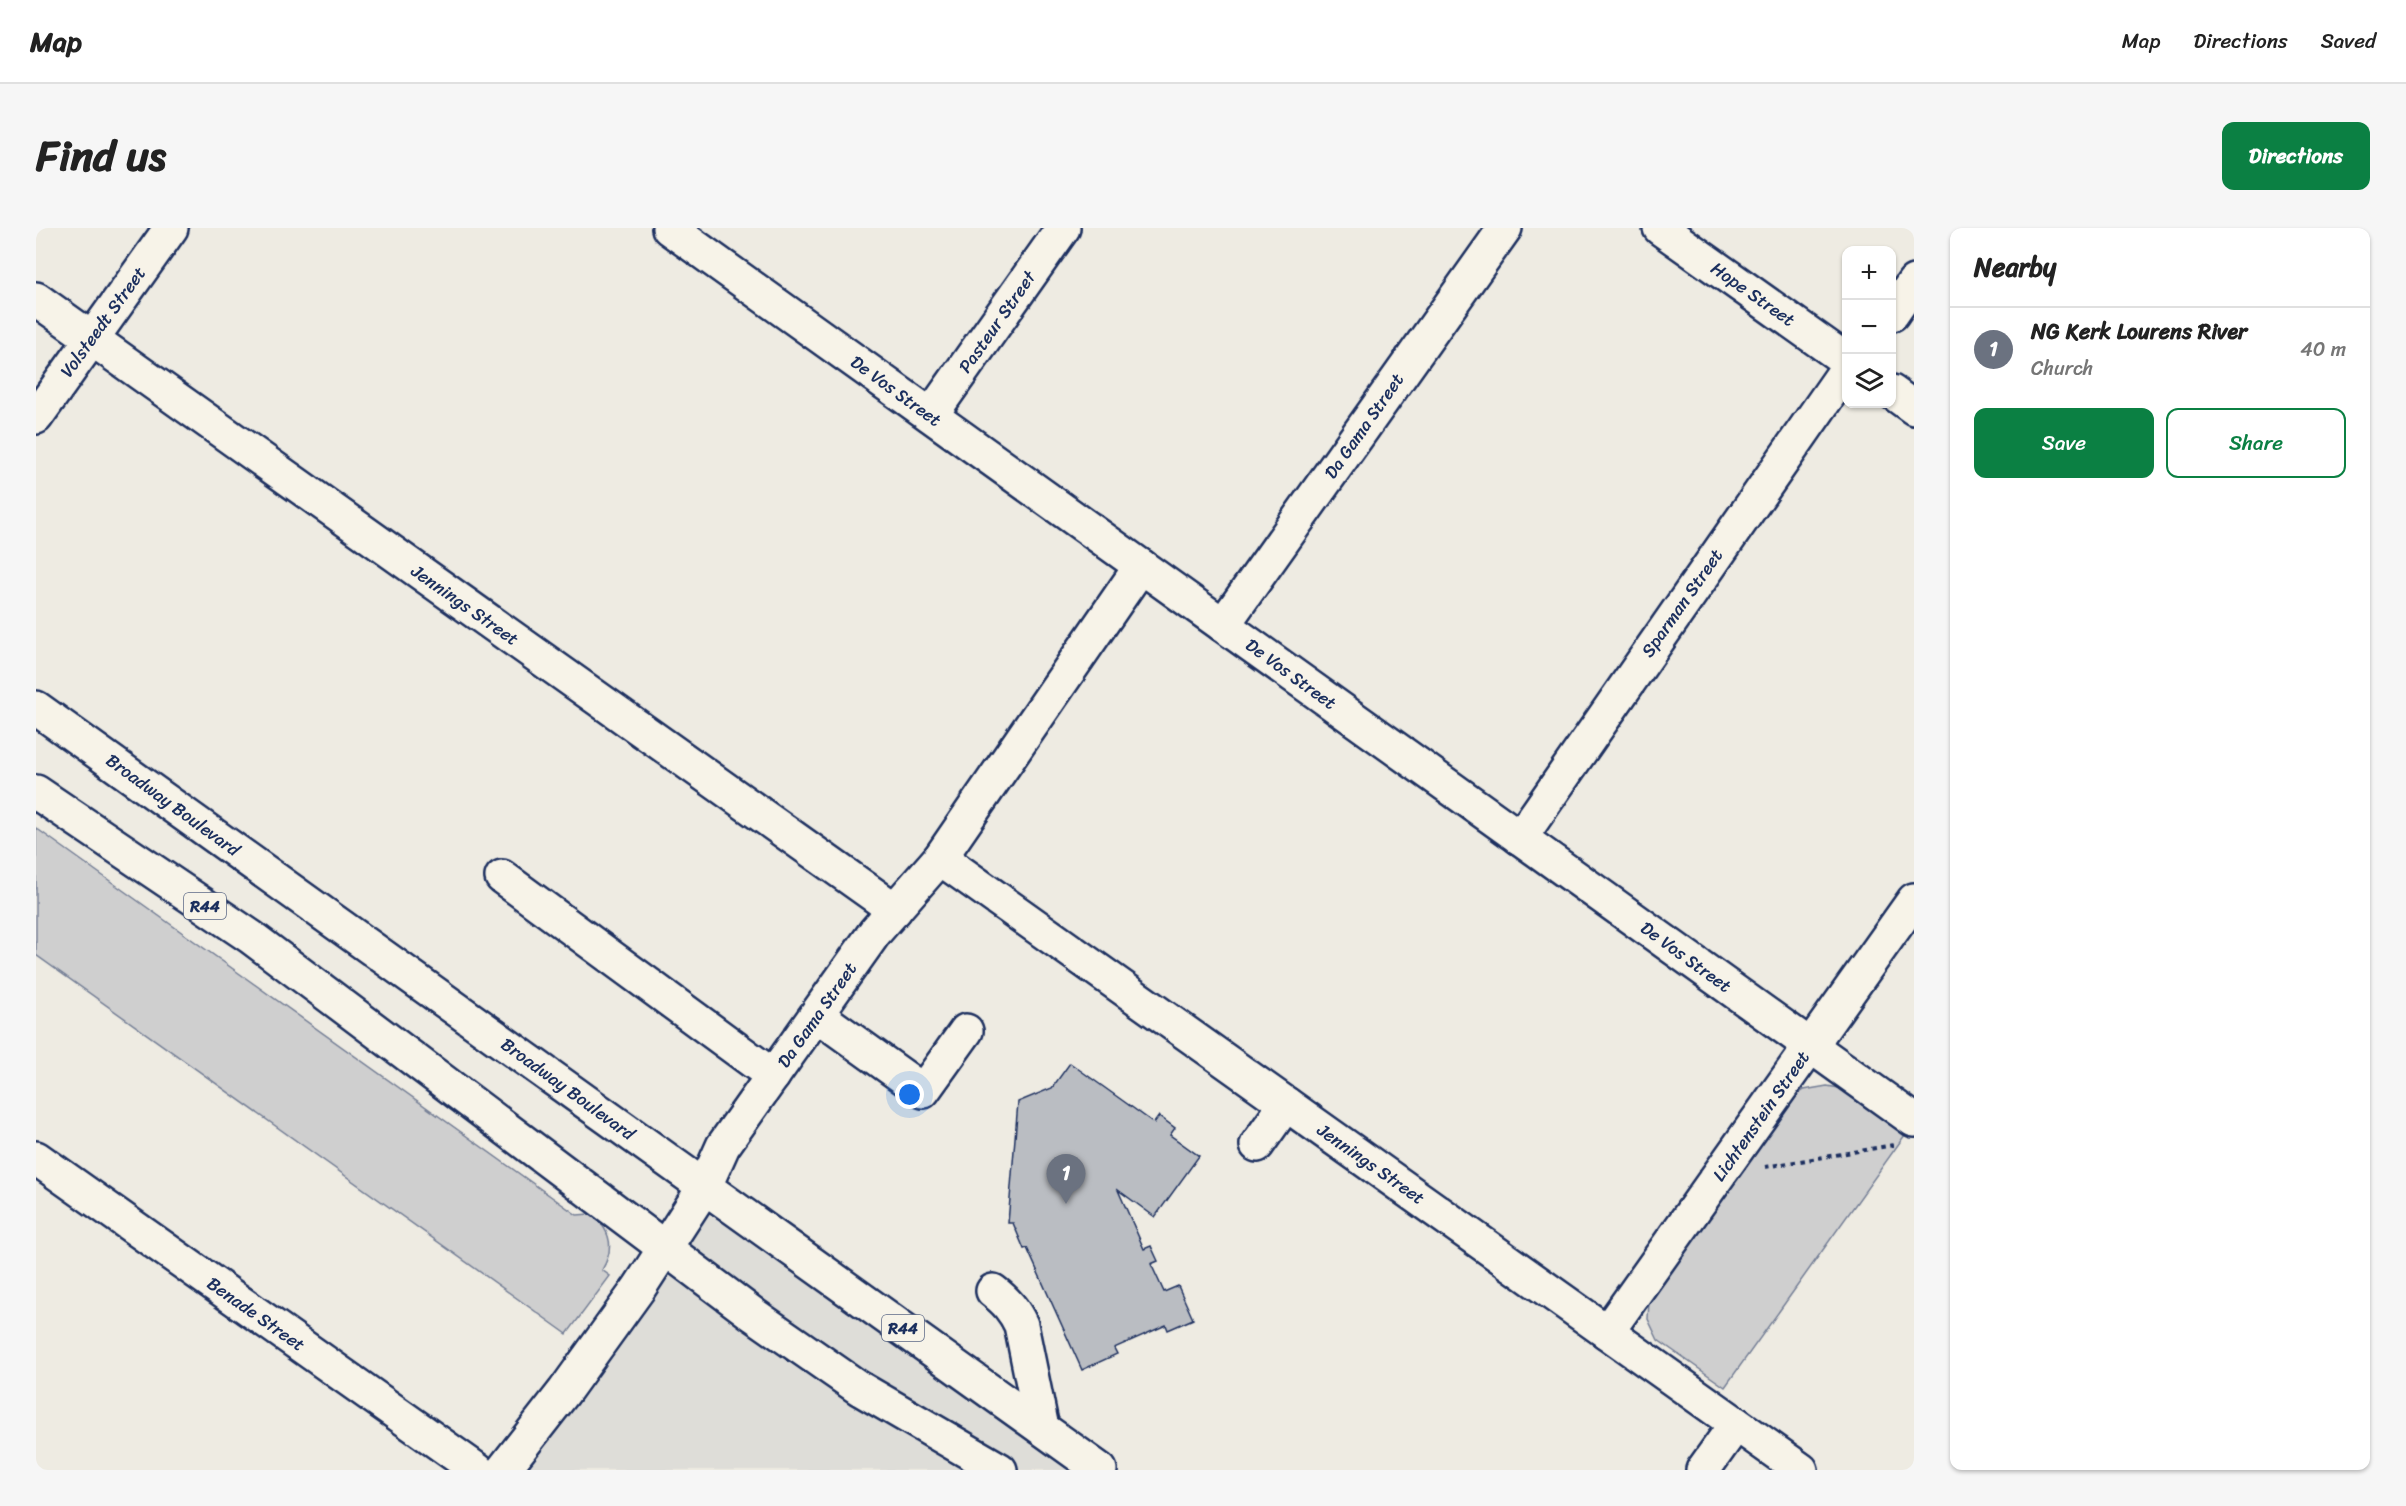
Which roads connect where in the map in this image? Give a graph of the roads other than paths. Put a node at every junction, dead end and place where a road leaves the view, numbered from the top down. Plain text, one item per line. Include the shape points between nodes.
1 (171, 228) edge
2 (669, 228) edge
3 (1063, 228) edge
4 (1505, 228) edge
5 (1660, 228) edge
6 (1914, 282) edge
7 (36, 299) edge
8 (1896, 308) edge
9 (92, 339) junction
10 (1842, 357) edge
11 (1842, 376) edge
12 (1896, 395) edge
13 (1914, 408) edge
14 (931, 415) junction
15 (36, 417) edge
16 (1141, 566) junction
17 (1223, 625) junction
18 (36, 708) edge
19 (36, 792) edge
20 (1520, 838) junction
21 (940, 858) junction
22 (502, 877) dead end
23 (1914, 900) edge
24 (895, 910) junction
25 (817, 1015) junction
26 (966, 1031) dead end
27 (1810, 1046) junction
28 (773, 1076) junction
29 (1286, 1104) junction
30 (1906, 1132) edge
31 (1257, 1144) dead end
32 (36, 1158) edge
33 (705, 1186) junction
34 (665, 1248) junction
35 (993, 1292) dead end
36 (1606, 1332) junction
37 (1736, 1424) junction
38 (1042, 1428) junction
39 (477, 1470) edge
40 (503, 1470) edge
41 (1000, 1470) edge
42 (1100, 1470) edge
43 (1703, 1470) edge
44 (1801, 1470) edge

1 - 9 street, Volsteedt Street
2 - 14 street, De Vos Street
3 - 14 street, Pasteur Street
4 - 17 street, Da Gama Street
5 - 10 street, Hope Street
6 - 8 street
7 - 9 street, Jennings Street
9 - 15 street, Volsteedt Street
9 - 24 street, Jennings Street
11 - 20 street, Sparman Street
12 - 13 street
14 - 16 street, De Vos Street
16 - 17 street, De Vos Street
16 - 21 street, Da Gama Street
17 - 20 street, De Vos Street
18 - 33 street, Broadway Boulevard / R44
19 - 34 street, R44 via 251,937
20 - 27 street, De Vos Street
21 - 24 street, Da Gama Street
21 - 29 street, Jennings Street
22 - 28 street
23 - 27 street, Lichtenstein Street
24 - 25 street, Da Gama Street
25 - 26 street via 923,1090
25 - 28 street, Da Gama Street
27 - 30 street, De Vos Street
27 - 36 street, Lichtenstein Street
28 - 33 street, Da Gama Street via 723,1146
29 - 31 street
29 - 36 street, Jennings Street
32 - 39 street, Benade Street
33 - 34 street, Da Gama Street
33 - 38 street, Broadway Boulevard / R44
34 - 40 street, Da Gama Street via 564,1392
34 - 41 street, R44 via 859,1388
35 - 38 street via 1005,1300 1021,1324
36 - 37 street, Jennings Street
37 - 43 street
37 - 44 street, Jennings Street
38 - 42 street, Broadway Boulevard / R44

